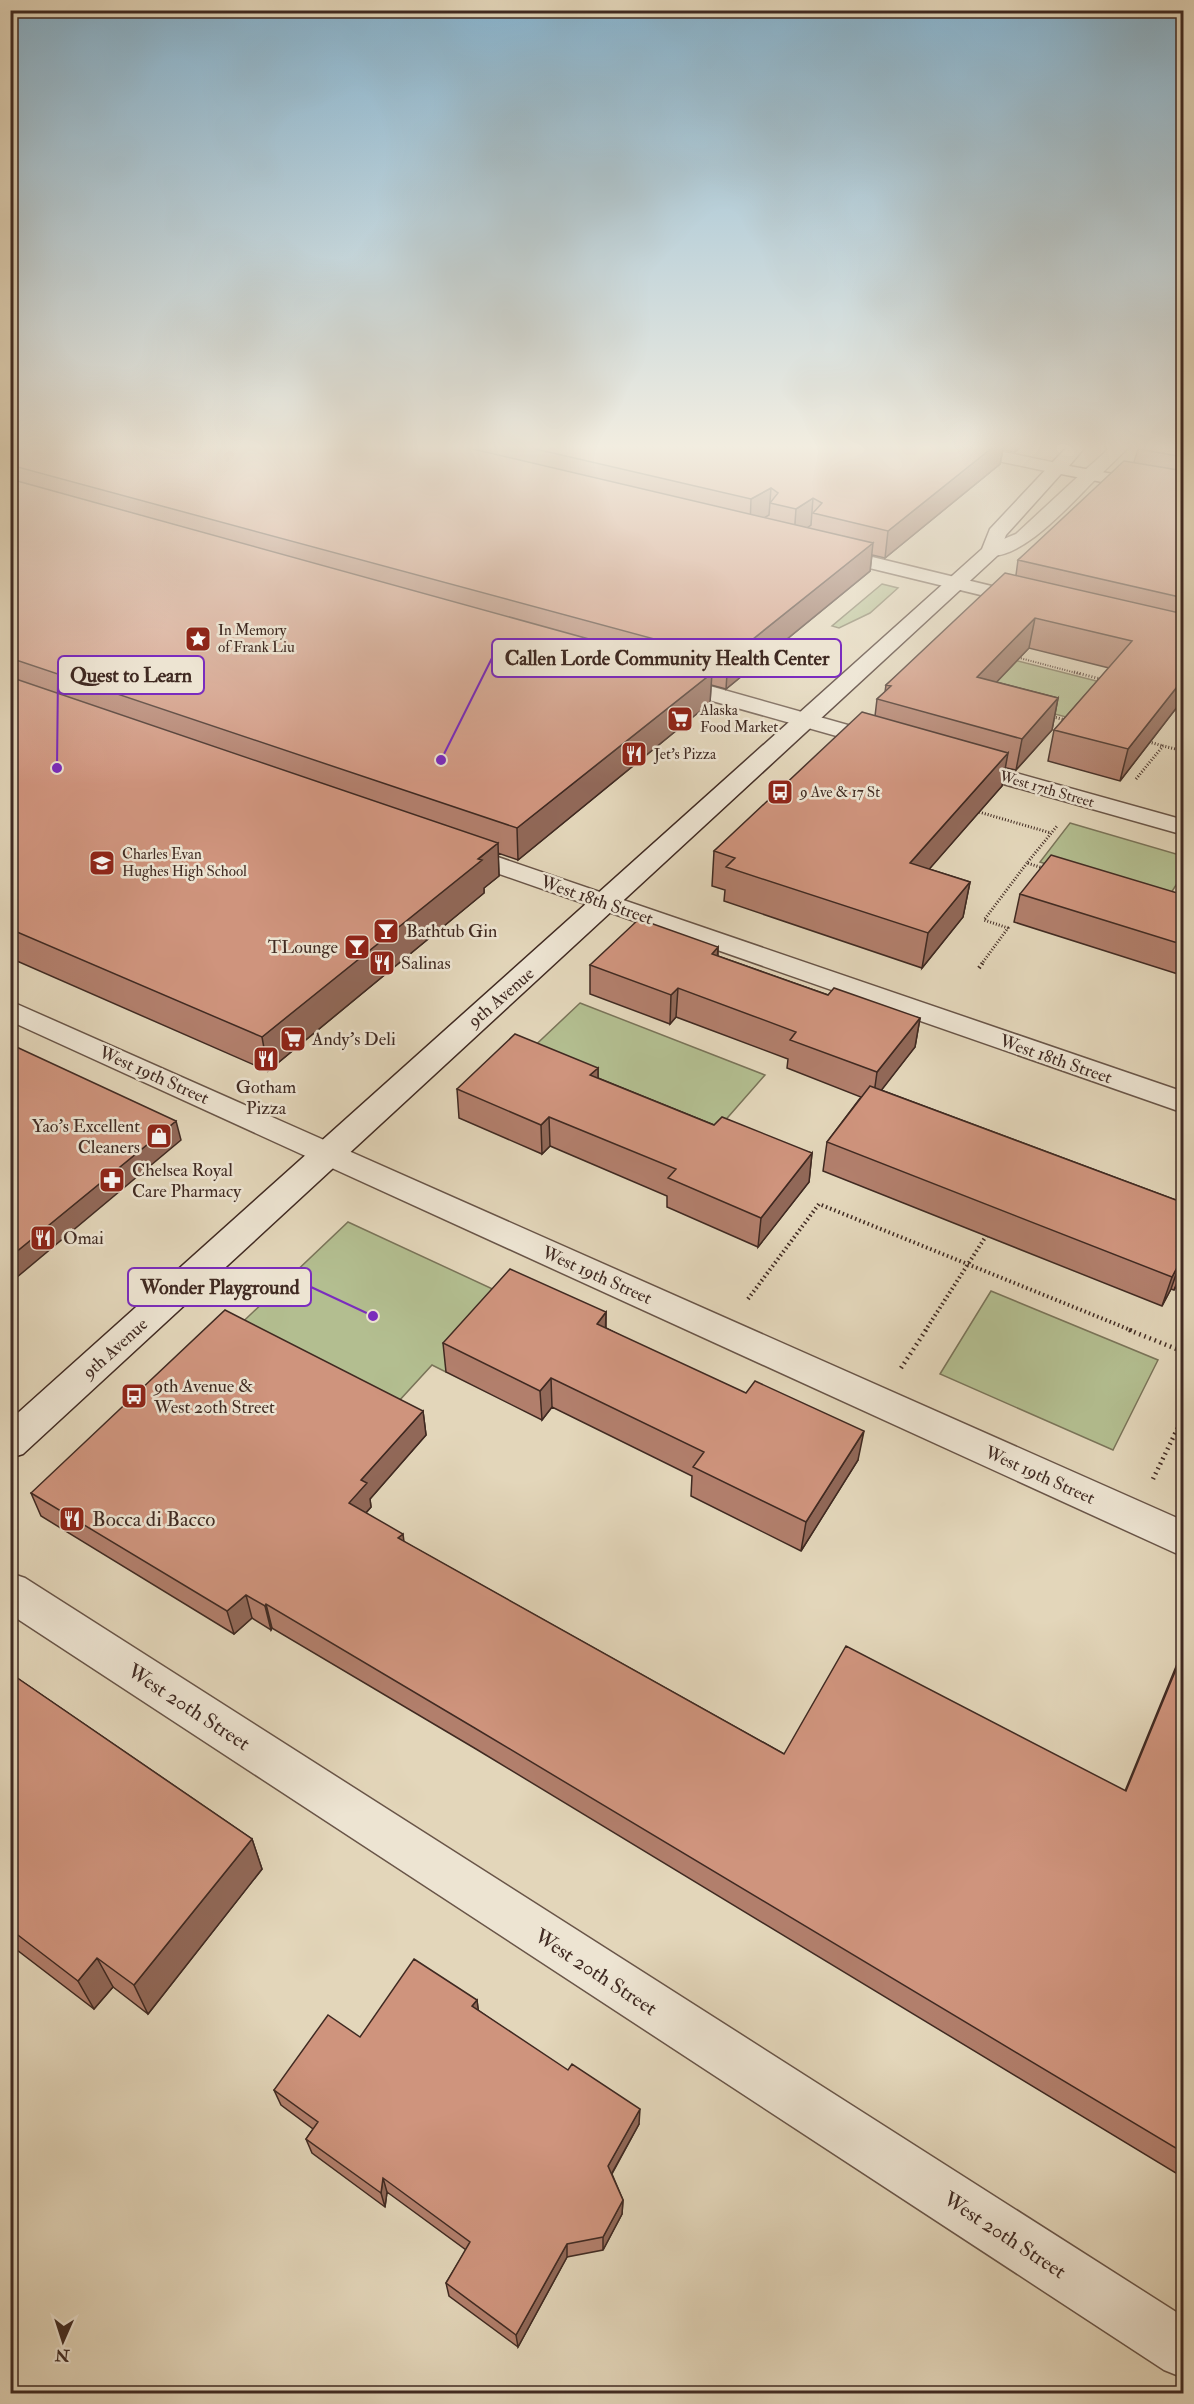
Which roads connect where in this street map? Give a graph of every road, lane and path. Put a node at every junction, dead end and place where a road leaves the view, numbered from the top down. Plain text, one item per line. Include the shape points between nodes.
1 (858, 559) edge
2 (982, 559) edge
3 (955, 583) junction
4 (1052, 606) edge
5 (1006, 654) edge
6 (650, 677) edge
7 (1106, 680) edge
8 (1048, 716) edge
9 (803, 720) junction
10 (1071, 722) edge
11 (1140, 740) edge
12 (1163, 746) junction
13 (909, 750) edge
14 (1184, 752) edge
15 (943, 759) edge
16 (1135, 780) edge
17 (979, 812) edge
18 (1058, 825) dead end
19 (1184, 828) edge
20 (1051, 834) junction
21 (438, 844) edge
22 (1027, 863) junction
23 (1049, 870) edge
24 (607, 903) junction
25 (979, 968) dead end
26 (10, 1010) edge
27 (1184, 1103) edge
28 (328, 1154) junction
29 (988, 1233) edge
30 (968, 1264) junction
31 (723, 1332) junction
32 (1184, 1352) edge
33 (880, 1402) junction
34 (1184, 1415) edge
35 (10, 1443) edge
36 (1136, 1518) junction
37 (1184, 1540) edge
38 (10, 1591) edge
39 (1184, 2350) edge

1 - 3 street
2 - 3 street, 9th Avenue
3 - 4 street
3 - 9 street, 9th Avenue
5 - 7 path
6 - 9 street
8 - 10 path
9 - 13 street
9 - 24 street, 9th Avenue
11 - 12 path
12 - 14 path
12 - 16 path
15 - 19 street, West 17th Street
17 - 20 path
18 - 20 path
20 - 22 path
21 - 24 street, West 18th Street
22 - 23 path
22 - 25 path via 984,920 1008,928
24 - 27 street, West 18th Street
24 - 28 street, 9th Avenue
26 - 28 street, West 19th Street
28 - 31 street, West 19th Street
28 - 35 street, 9th Avenue
29 - 30 path
30 - 31 path via 819,1204
30 - 32 path
30 - 33 path
31 - 33 street, West 19th Street
33 - 36 street, West 19th Street
34 - 36 path
36 - 37 street, West 19th Street
38 - 39 street, West 20th Street

